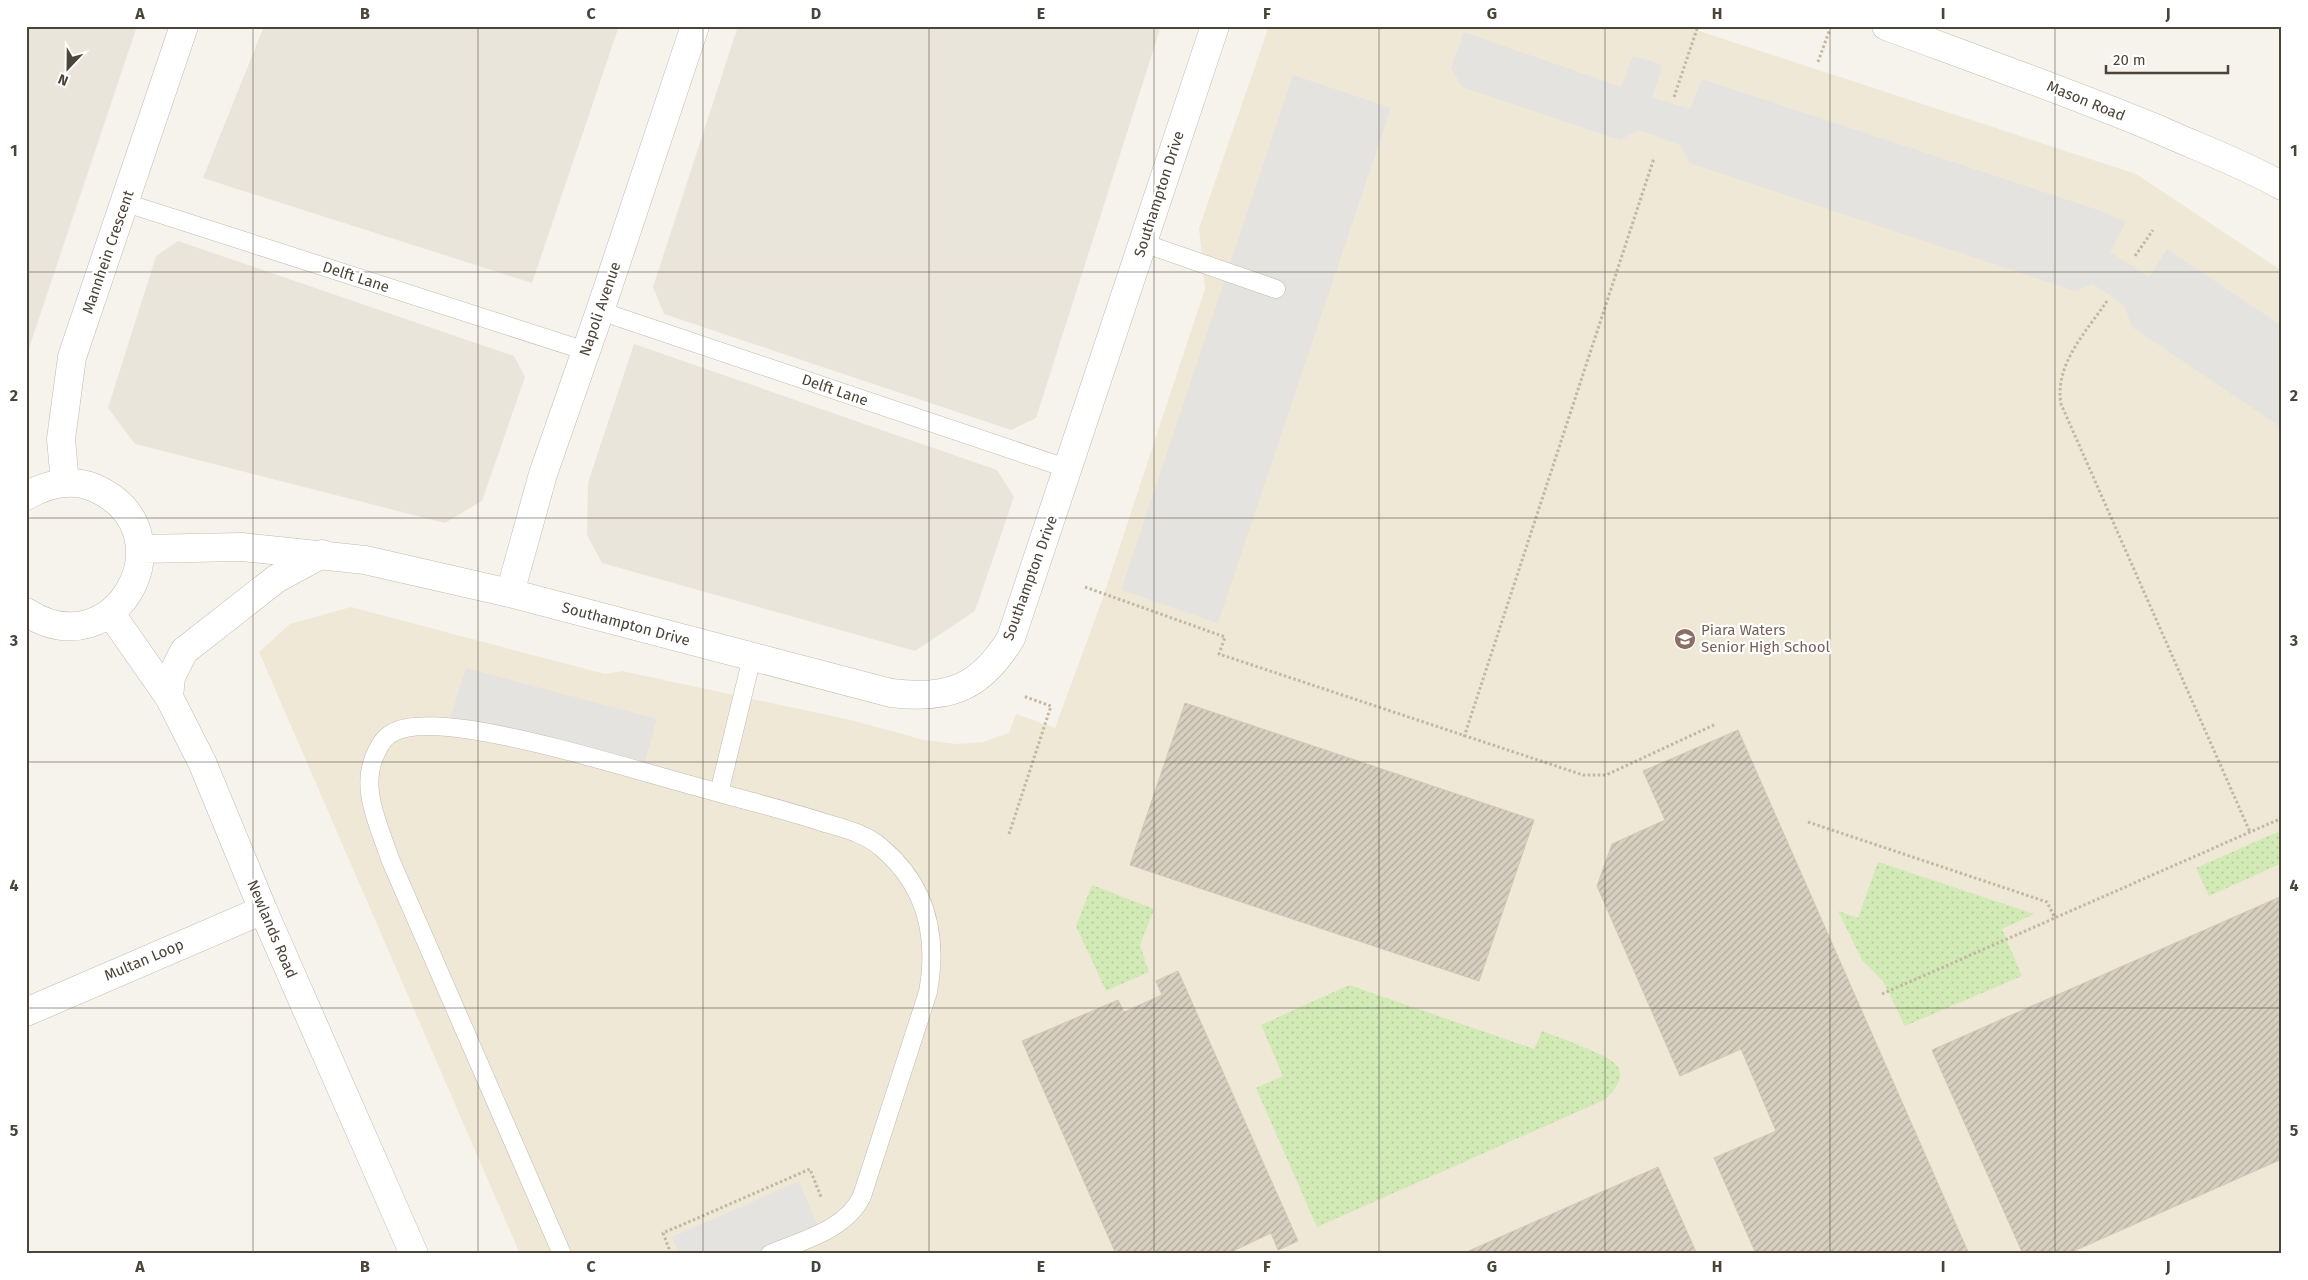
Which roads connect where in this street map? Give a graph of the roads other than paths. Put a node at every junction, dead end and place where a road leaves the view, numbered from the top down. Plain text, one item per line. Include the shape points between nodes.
1 (184, 26) edge
2 (695, 26) edge
3 (1215, 26) edge
4 (1886, 26) edge
5 (2282, 186) edge
6 (126, 203) junction
7 (1143, 243) junction
8 (1276, 289) dead end
9 (600, 311) junction
10 (586, 351) junction
11 (1069, 469) junction
12 (65, 482) junction
13 (26, 496) edge
14 (141, 549) junction
15 (322, 554) junction
16 (510, 593) junction
17 (26, 612) edge
18 (111, 614) junction
19 (752, 657) junction
20 (169, 697) junction
21 (719, 793) junction
22 (263, 910) junction
23 (26, 1012) edge
24 (414, 1254) edge
25 (562, 1254) edge
26 (770, 1254) edge

1 - 6 street, Mannhein Crescent
2 - 9 street, Napoli Avenue
3 - 7 street, Southampton Drive
4 - 5 street, Mason Road via 2140,122 2256,171
6 - 10 lane, Delft Lane
6 - 12 street, Mannhein Crescent via 72,357 61,439
7 - 8 lane
7 - 11 street, Southampton Drive
9 - 10 street, Napoli Avenue
9 - 11 lane, Delft Lane
10 - 16 street, Napoli Avenue via 543,474
11 - 19 street, Southampton Drive via 1011,638 1000,657 983,675 967,685 944,694 891,693
12 - 13 street
12 - 14 street via 87,485 108,494 124,509 136,528
14 - 15 street, Southampton Drive via 242,547
14 - 18 street via 138,574 128,596
15 - 16 street, Southampton Drive via 364,560
15 - 20 street via 276,579 184,650 171,677
16 - 19 street, Southampton Drive
17 - 18 street via 40,621 64,627 89,624
18 - 20 street, Newlands Road
19 - 21 lane
20 - 22 street, Newlands Road via 202,762
21 - 25 lane via 472,730 410,727 392,733 373,757 368,789 390,859
21 - 26 lane via 790,811 864,835 873,841 896,862 916,891 933,943 928,992 858,1206 843,1221
22 - 23 street, Multan Loop
22 - 24 street, Newlands Road

